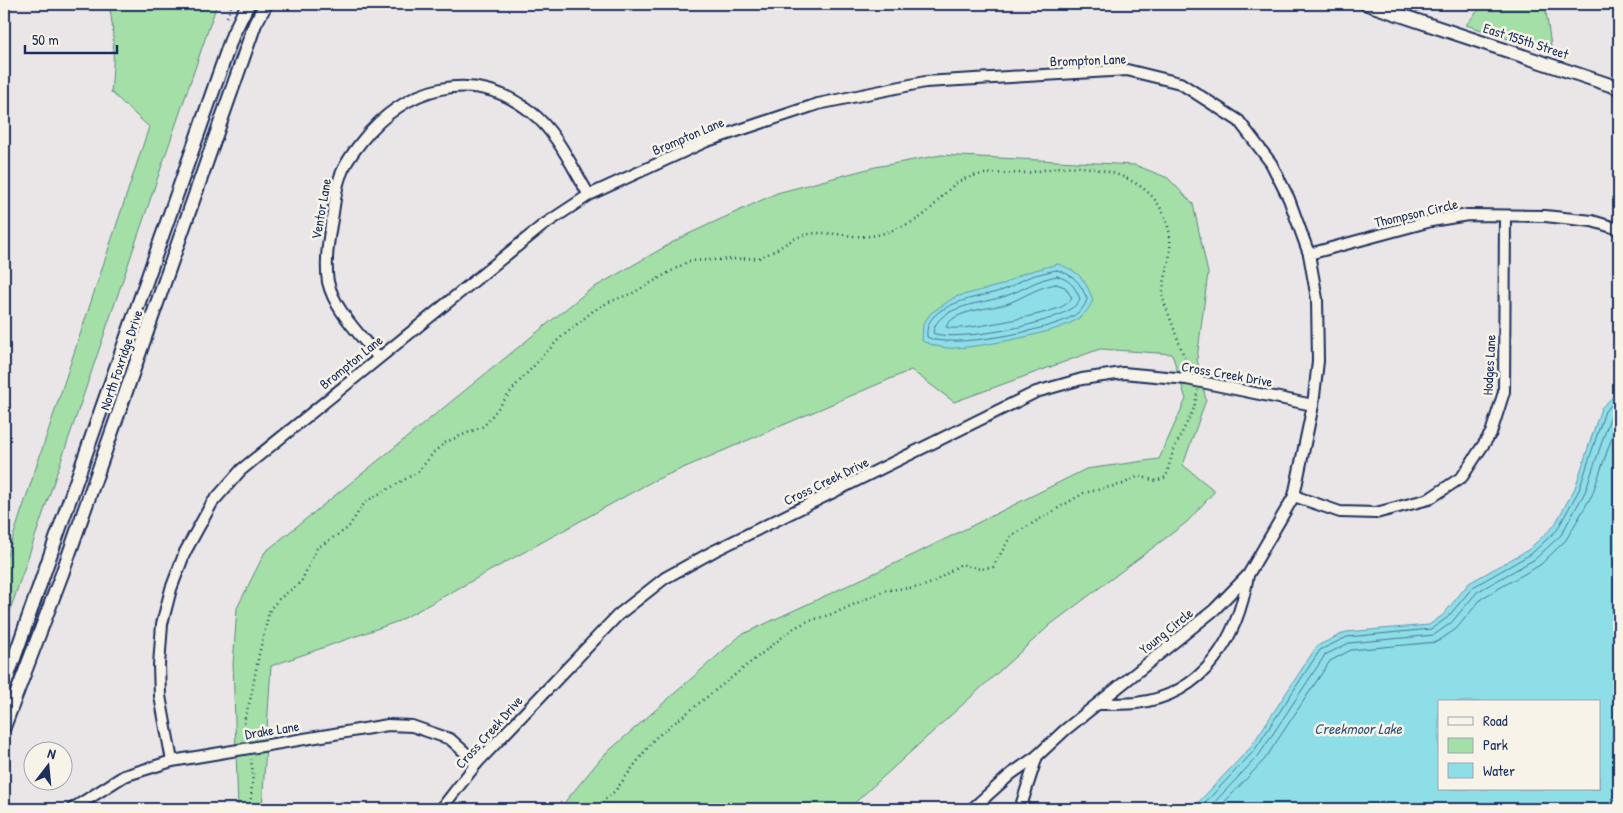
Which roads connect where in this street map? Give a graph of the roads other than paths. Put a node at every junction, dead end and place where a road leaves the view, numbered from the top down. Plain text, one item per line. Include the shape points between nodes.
1 (248, 4) edge
2 (266, 4) edge
3 (1367, 4) edge
4 (1619, 88) edge
5 (589, 195) junction
6 (1505, 216) junction
7 (1619, 229) edge
8 (1309, 254) junction
9 (378, 357) junction
10 (1313, 405) junction
11 (1294, 496) junction
12 (1248, 575) junction
13 (4, 687) edge
14 (1098, 704) junction
15 (4, 727) edge
16 (1037, 756) junction
17 (172, 761) junction
18 (477, 763) junction
19 (72, 809) edge
20 (441, 809) edge
21 (972, 809) edge
22 (1020, 809) edge

1 - 13 street, North Foxridge Drive via 230,44
2 - 15 street, North Foxridge Drive via 255,24 62,574
3 - 4 street, East 155th Street
5 - 8 street, Brompton Lane via 707,141 818,104 925,82 1127,70 1180,83 1239,121 1271,163 1289,199
5 - 9 street, Brompton Lane via 542,226
5 - 9 street, Ventor Lane via 552,134 532,112 510,98 474,87 440,88 407,100 377,122 340,176 328,254 328,282 342,313
6 - 7 street, Thompson Circle via 1592,221
6 - 8 street, Thompson Circle via 1468,215 1431,221
6 - 11 street, Hodges Lane via 1504,392 1492,433 1462,477 1428,499 1376,513 1340,512
8 - 10 street, Brompton Lane via 1317,299 1318,361
9 - 17 street, Brompton Lane via 241,470 212,502 185,552 162,624 159,665 160,696
10 - 11 street, Young Circle
10 - 18 street, Cross Creek Drive via 1193,380 1123,373 1082,379 1036,392 664,578 618,615
11 - 12 street, Young Circle
12 - 14 street, Young Circle via 1214,610
12 - 14 street, Young Circle via 1244,600 1228,643 1204,673 1173,693 1138,703
14 - 16 street, Young Circle
16 - 21 street, Young Circle
16 - 22 street, Young Circle
17 - 18 street, Drake Lane via 388,725 412,726 450,739
17 - 19 street, Drake Lane via 124,776
18 - 20 street, Cross Creek Drive

